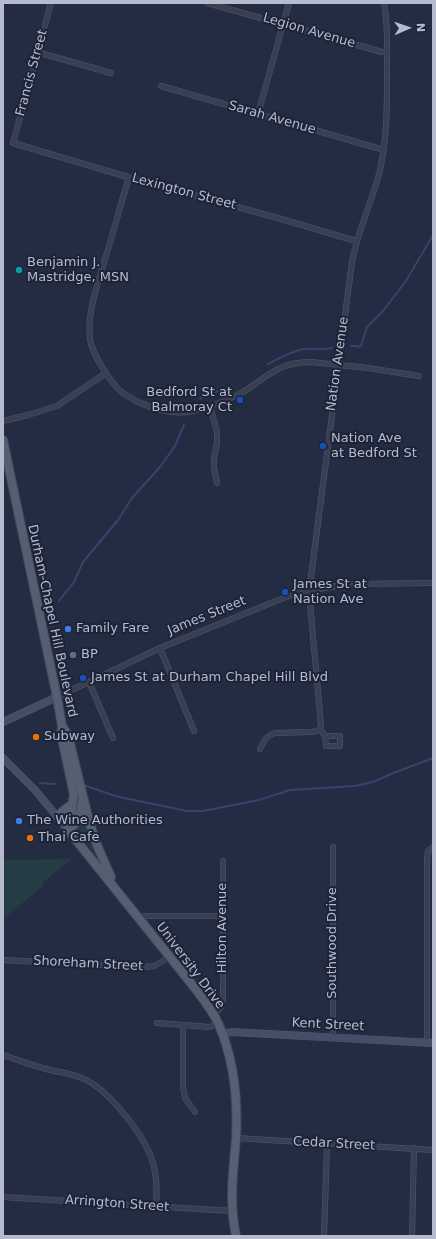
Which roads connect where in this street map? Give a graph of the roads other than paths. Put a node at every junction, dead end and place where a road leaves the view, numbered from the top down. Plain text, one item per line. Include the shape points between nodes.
1 (51, 3) edge
2 (207, 3) edge
3 (289, 3) edge
4 (384, 3) edge
5 (283, 24) junction
6 (37, 52) junction
7 (387, 52) junction
8 (111, 73) dead end
9 (161, 86) dead end
10 (258, 114) junction
11 (12, 143) joint
12 (384, 150) junction
13 (129, 177) junction
14 (356, 241) junction
15 (338, 365) junction
16 (106, 373) junction
17 (419, 376) dead end
18 (210, 406) junction
19 (3, 421) edge
20 (3, 440) edge
21 (217, 483) dead end
22 (433, 583) edge
23 (308, 592) junction
24 (160, 648) junction
25 (88, 682) junction
26 (56, 697) junction
27 (3, 722) edge
28 (62, 726) junction
29 (320, 728) junction
30 (194, 731) dead end
31 (325, 736) dead end
32 (113, 738) dead end
33 (260, 750) dead end
34 (3, 758) edge
35 (82, 797) junction
36 (72, 805) junction
37 (57, 816) junction
38 (68, 830) junction
39 (333, 847) dead end
40 (432, 848) edge
41 (223, 861) dead end
42 (117, 891) junction
43 (223, 916) junction
44 (139, 918) junction
45 (170, 957) junction
46 (3, 960) edge
47 (213, 1014) junction
48 (157, 1023) dead end
49 (218, 1024) junction
50 (183, 1025) junction
51 (222, 1034) junction
52 (333, 1038) junction
53 (430, 1043) edge
54 (3, 1055) edge
55 (195, 1112) dead end
56 (236, 1138) junction
57 (327, 1144) junction
58 (414, 1148) junction
59 (433, 1150) edge
60 (3, 1197) edge
61 (156, 1207) junction
62 (232, 1211) junction
63 (236, 1236) edge
64 (324, 1236) edge
65 (412, 1236) edge

1 - 6 street, Francis Street
2 - 5 street, Legion Avenue
3 - 5 street
4 - 7 street, Nation Avenue
5 - 7 street, Legion Avenue
5 - 10 street
6 - 8 street
6 - 11 street, Francis Street
7 - 12 street, Nation Avenue
9 - 10 street, Sarah Avenue
10 - 12 street, Sarah Avenue
11 - 13 street, Lexington Street
12 - 14 street, Nation Avenue via 376,187
13 - 14 street, Lexington Street
13 - 16 street via 90,316 91,344
14 - 15 street, Nation Avenue
15 - 17 street
15 - 18 street via 311,362 285,366 239,395
15 - 23 street, Nation Avenue
16 - 18 street via 123,393 155,409 179,413
16 - 19 street via 57,406
18 - 21 street via 217,432 214,463
20 - 26 main road, Durham-Chapel Hill Boulevard
22 - 23 street, James Street via 356,584
23 - 24 street, James Street via 276,601
23 - 29 street, Nation Avenue
24 - 25 street, James Street
24 - 30 street
25 - 26 street, James Street
25 - 32 street
26 - 27 street, James Street
26 - 28 main road, Durham-Chapel Hill Boulevard
28 - 35 main road via 68,735
28 - 36 main road, Durham-Chapel Hill Boulevard via 61,734 74,798
29 - 31 street
29 - 33 street via 312,732 269,735
34 - 37 street, University Drive
35 - 38 main road via 79,820
35 - 42 main road via 97,845
36 - 37 main road
36 - 38 main road, Durham-Chapel Hill Boulevard
37 - 38 street, University Drive
38 - 42 main road, University Drive
39 - 52 street, Southwood Drive
40 - 53 street via 428,851 427,860
41 - 43 street, Hilton Avenue
42 - 44 main road, University Drive
43 - 44 street
43 - 47 street, Hilton Avenue via 223,999 222,1006
44 - 45 main road, University Drive
45 - 46 street, Shoreham Street via 154,966 144,967
45 - 47 main road, University Drive
47 - 49 main road, University Drive
48 - 50 street
49 - 50 street via 209,1027
49 - 51 main road, University Drive
50 - 55 street via 183,1087 186,1098
51 - 52 street, Kent Street via 232,1032
51 - 56 main road, University Drive via 234,1087
52 - 53 street, Kent Street
54 - 61 street via 83,1078 111,1098 136,1131 151,1157 156,1178
56 - 57 street, Cedar Street
56 - 62 main road, University Drive
57 - 58 street, Cedar Street
57 - 64 street
58 - 59 street, Cedar Street
58 - 65 street
60 - 61 street, Arrington Street
61 - 62 street, Arrington Street
62 - 63 main road, University Drive

